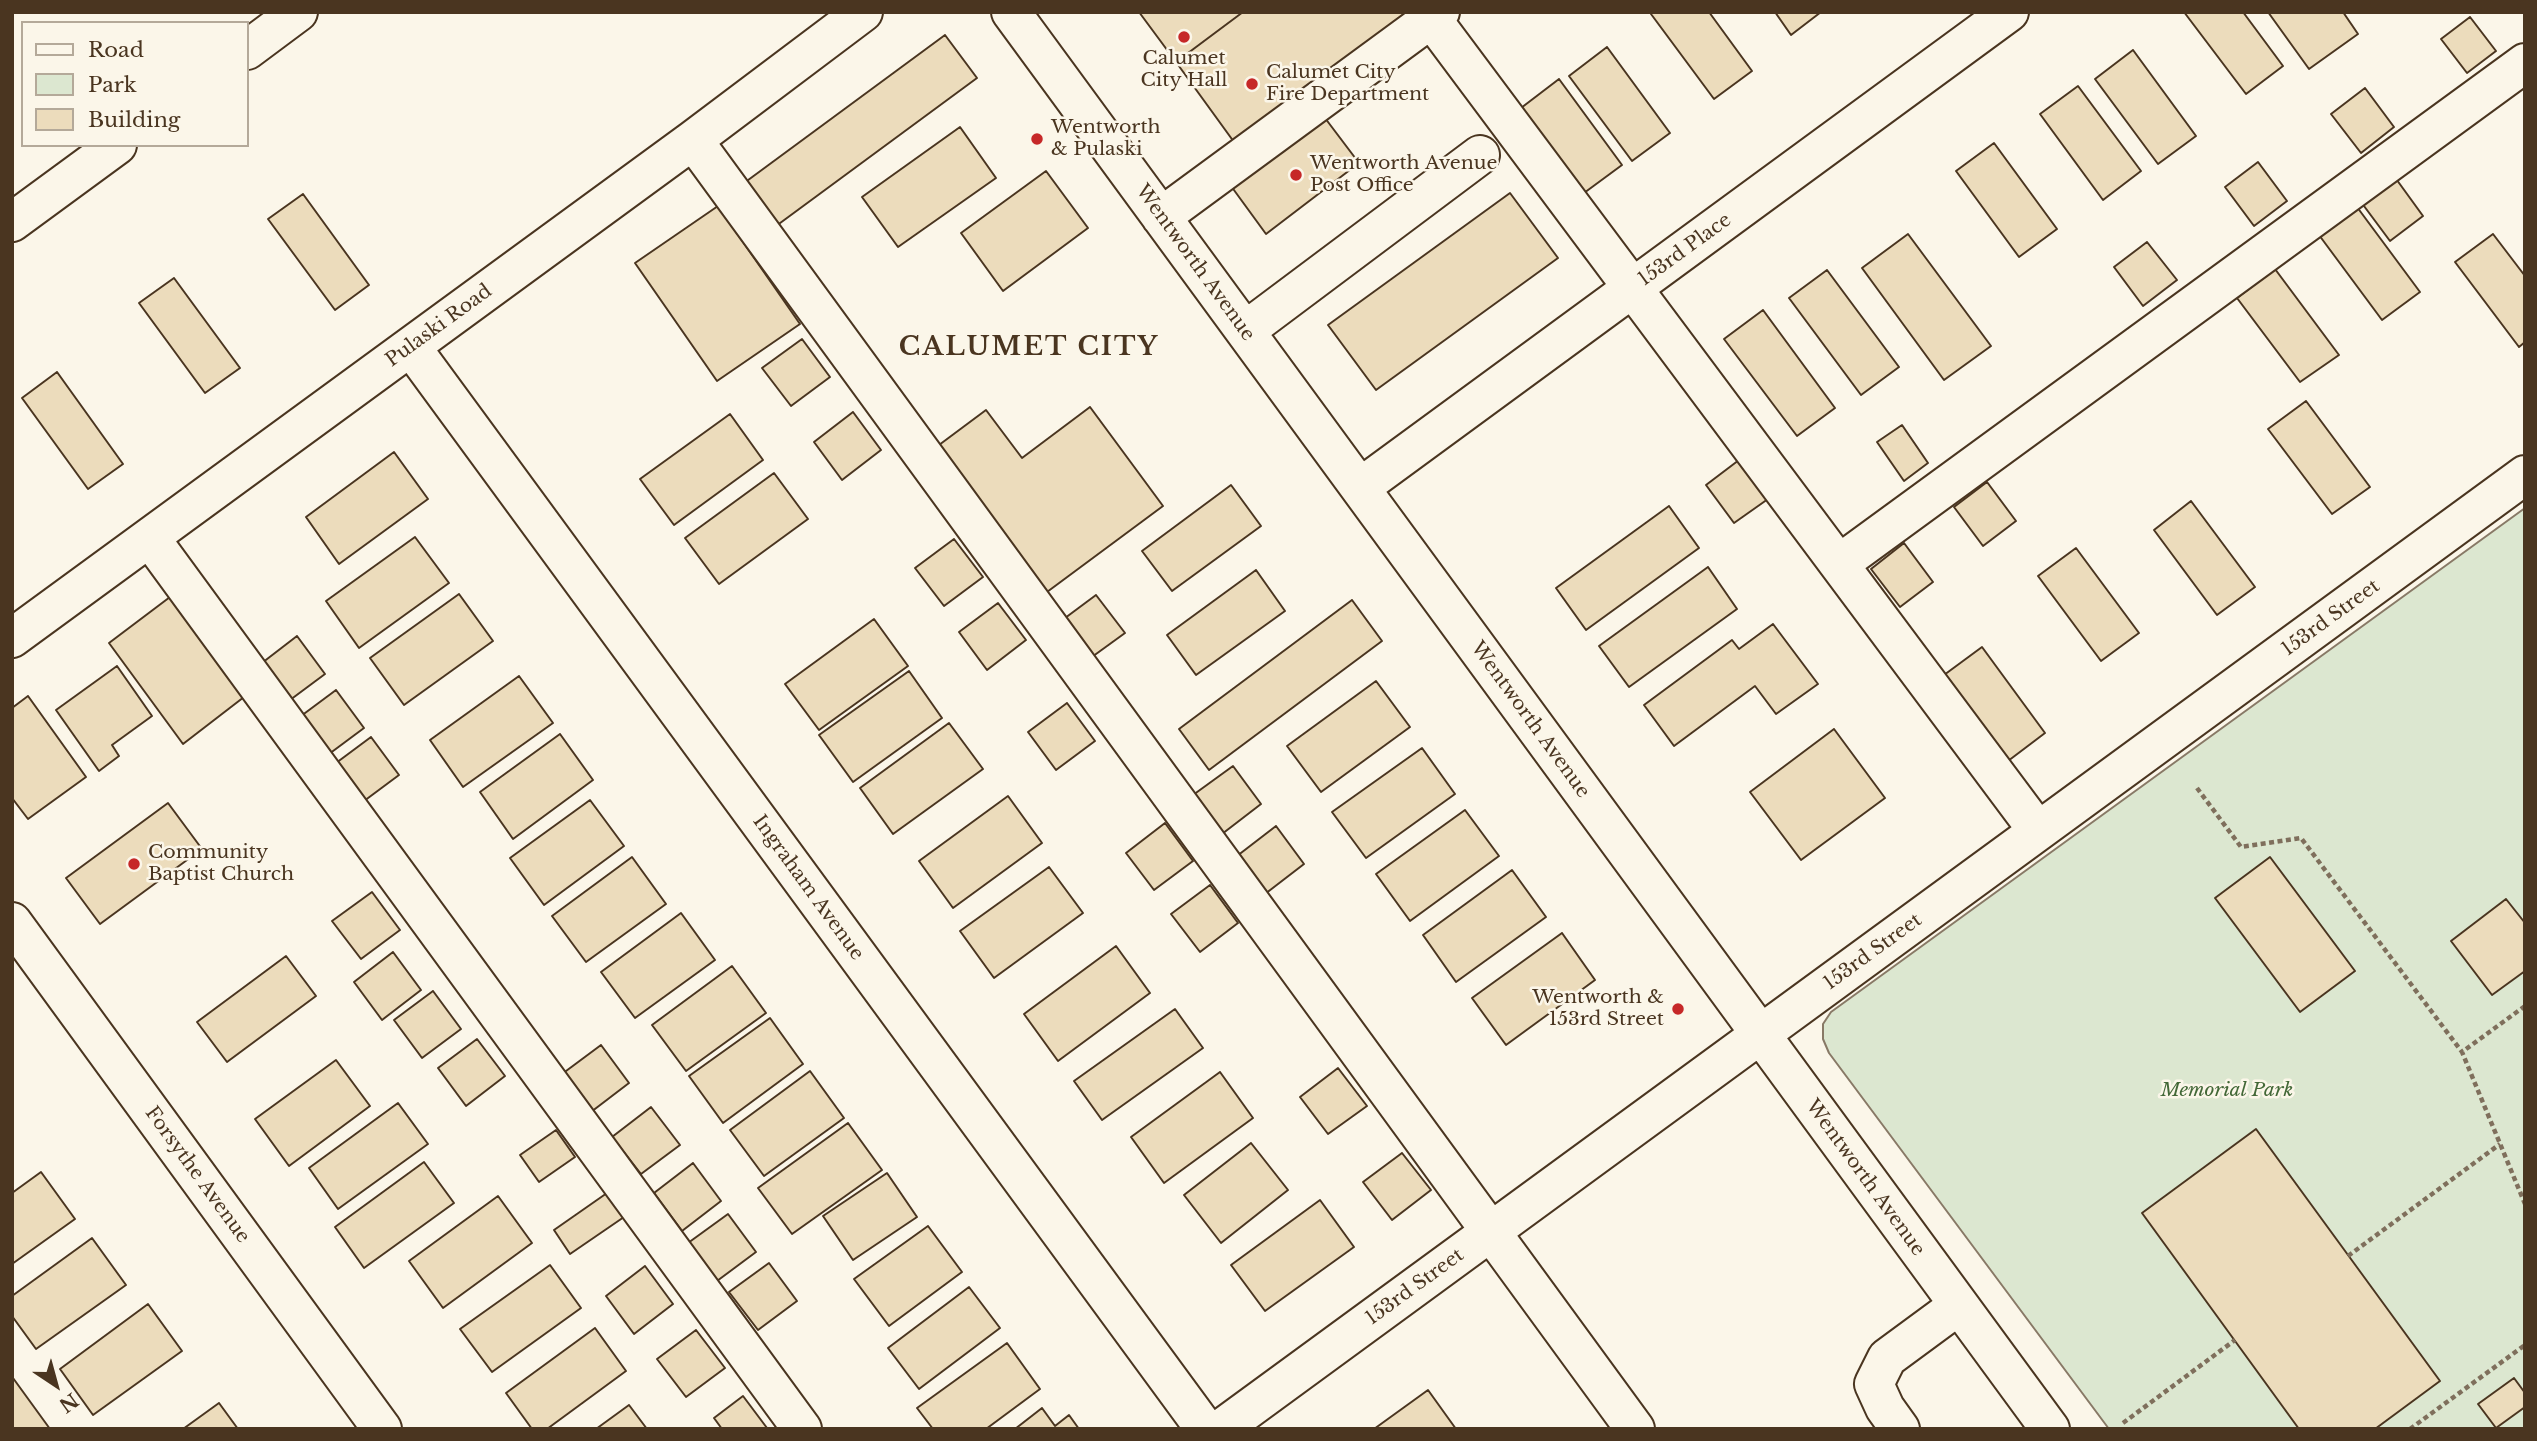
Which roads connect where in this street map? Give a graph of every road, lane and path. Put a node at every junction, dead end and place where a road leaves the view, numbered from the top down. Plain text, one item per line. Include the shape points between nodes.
1 (298, 12) edge
2 (863, 12) edge
3 (1011, 12) edge
4 (2009, 12) edge
5 (1436, 15) edge
6 (248, 49) edge
7 (2525, 62) edge
8 (693, 140) junction
9 (114, 147) edge
10 (1480, 155) dead end
11 (1161, 216) junction
12 (12, 222) edge
13 (1632, 288) junction
14 (1245, 331) junction
15 (411, 346) junction
16 (2525, 475) edge
17 (1361, 487) junction
18 (150, 538) junction
19 (1839, 564) junction
20 (12, 638) edge
21 (2197, 788) dead end
22 (2038, 831) junction
23 (12, 922) edge
24 (2525, 1006) edge
25 (1760, 1035) junction
26 (2462, 1052) junction
27 (2500, 1144) junction
28 (2525, 1204) edge
29 (1491, 1232) junction
30 (2348, 1256) dead end
31 (1959, 1305) junction
32 (2235, 1340) dead end
33 (2525, 1345) edge
34 (2123, 1423) dead end
35 (382, 1429) edge
36 (802, 1429) edge
37 (1205, 1429) edge
38 (1221, 1429) edge
39 (1635, 1429) edge
40 (1900, 1429) edge
41 (2050, 1429) edge
42 (2410, 1429) edge

1 - 6 street
2 - 8 street, Pulaski Road
3 - 11 street, Wentworth Avenue
4 - 13 street, 153rd Place
5 - 11 street
5 - 13 street
7 - 19 street
8 - 15 street, Pulaski Road
8 - 29 street
9 - 12 street
10 - 14 street
11 - 14 street, Wentworth Avenue
13 - 17 street, 153rd Place
13 - 19 street
14 - 17 street, Wentworth Avenue
15 - 18 street, Pulaski Road
15 - 37 street, Ingraham Avenue
16 - 22 street, 153rd Street
17 - 25 street, Wentworth Avenue
18 - 20 street, Pulaski Road
18 - 36 street
19 - 22 street
21 - 26 path via 2241,848 2301,838
22 - 25 street, 153rd Street
23 - 35 street, Forsythe Avenue
24 - 26 path
25 - 29 street, 153rd Street
25 - 31 street, Wentworth Avenue
26 - 27 path
27 - 28 path
27 - 30 path
29 - 38 street, 153rd Street
29 - 39 street
31 - 40 street via 1887,1358 1874,1384
31 - 41 street, Wentworth Avenue
32 - 34 path
33 - 42 path

